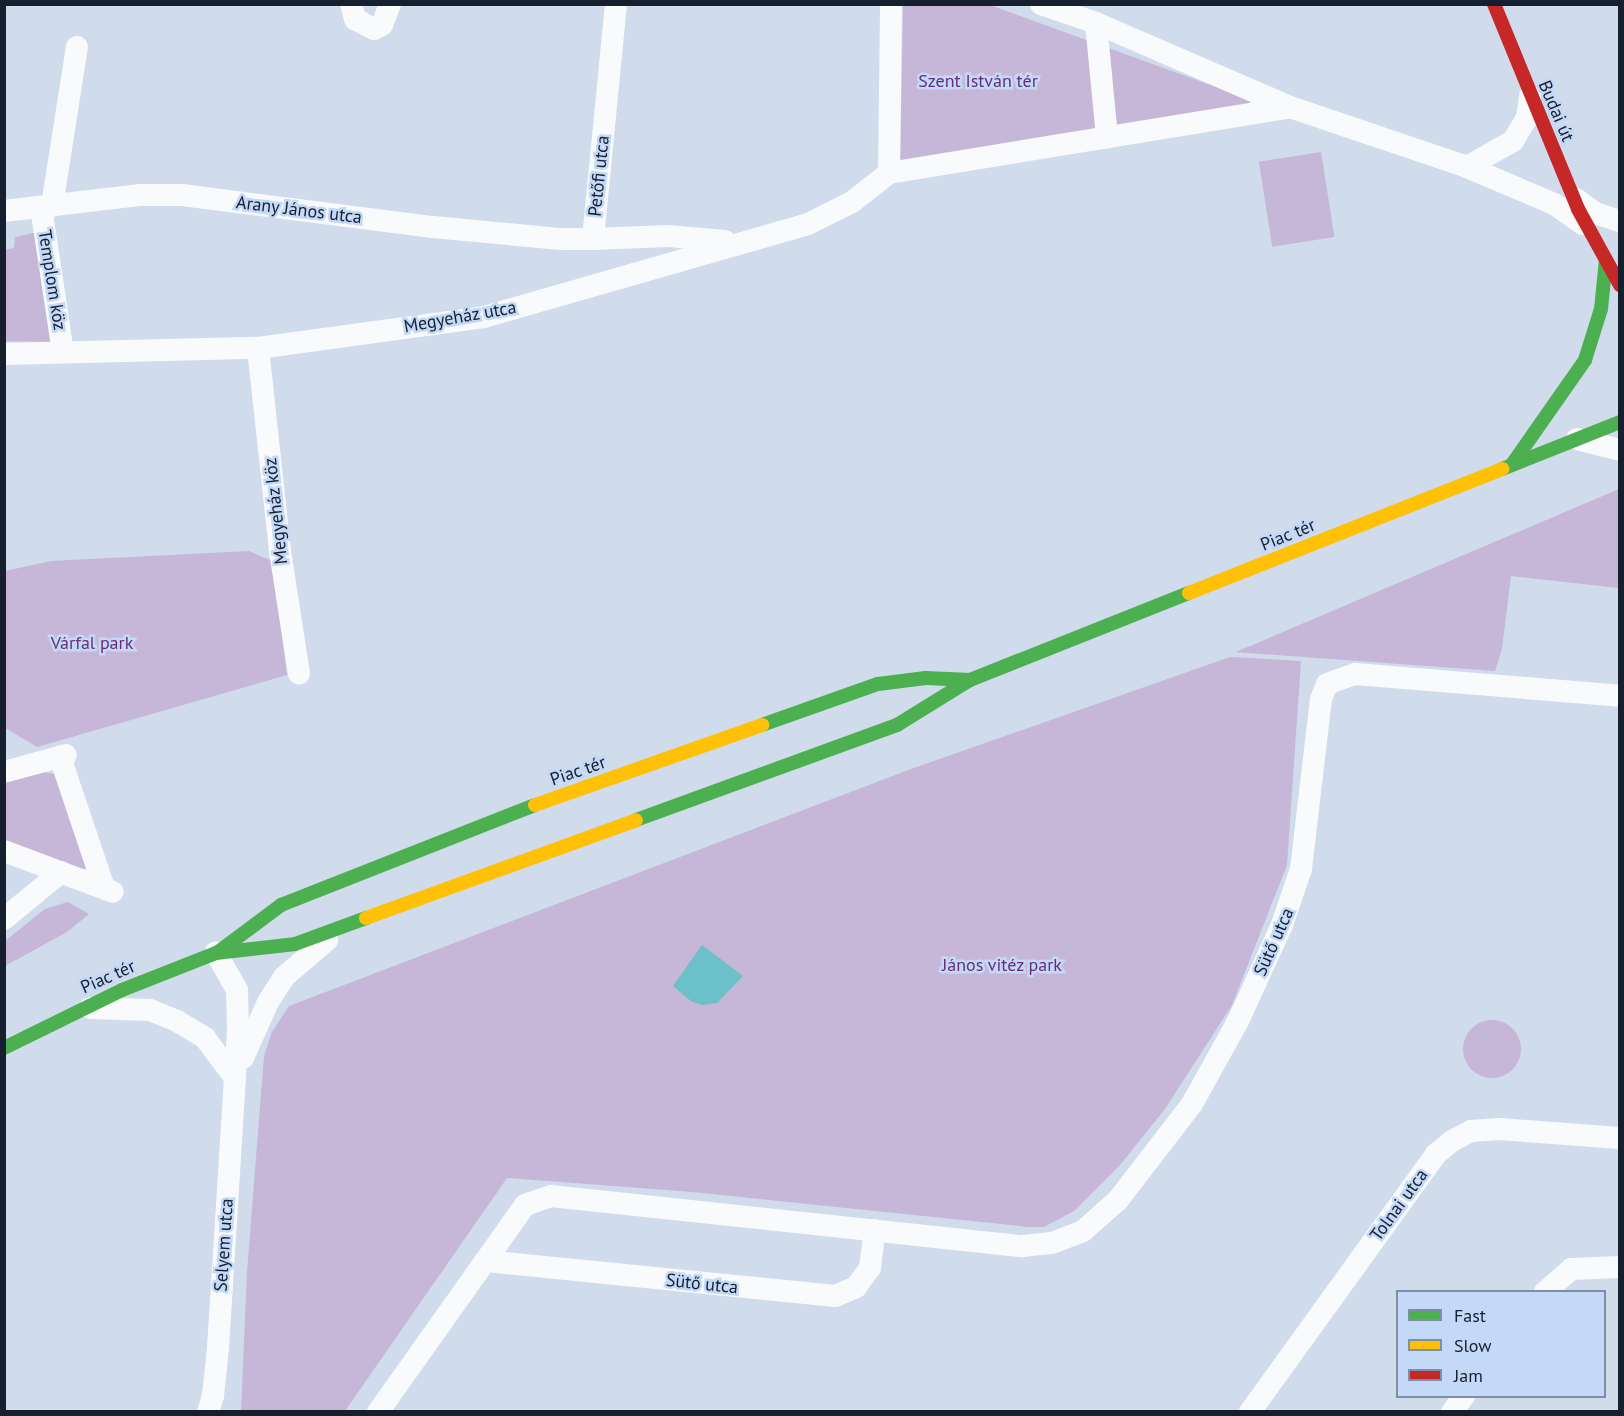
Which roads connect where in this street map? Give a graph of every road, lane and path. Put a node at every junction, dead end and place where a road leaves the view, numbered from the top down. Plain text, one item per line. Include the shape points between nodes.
1 (351, 4) edge
2 (390, 4) edge
3 (616, 4) edge
4 (891, 4) edge
5 (1041, 4) edge
6 (1494, 4) edge
7 (1096, 22) junction
8 (77, 48) dead end
9 (1530, 96) junction
10 (1290, 107) junction
11 (1107, 137) junction
12 (1467, 167) junction
13 (889, 172) junction
14 (1571, 194) junction
15 (46, 207) junction
16 (4, 211) edge
17 (1620, 220) edge
18 (1589, 228) junction
19 (593, 239) junction
20 (738, 243) junction
21 (1620, 254) edge
22 (1606, 260) junction
23 (1620, 285) edge
24 (258, 348) junction
25 (63, 352) junction
26 (4, 354) edge
27 (1620, 422) edge
28 (1576, 439) junction
29 (1620, 450) edge
30 (1513, 463) junction
31 (299, 674) dead end
32 (970, 680) junction
33 (1620, 696) edge
34 (4, 772) edge
35 (4, 850) edge
36 (61, 872) junction
37 (4, 919) edge
38 (354, 922) junction
39 (216, 953) junction
40 (84, 1008) junction
41 (4, 1048) edge
42 (235, 1078) junction
43 (1620, 1138) edge
44 (875, 1230) junction
45 (485, 1261) junction
46 (1620, 1268) edge
47 (1547, 1290) edge
48 (1462, 1398) edge
49 (208, 1412) edge
50 (378, 1412) edge
51 (1250, 1412) edge
52 (1452, 1412) edge

1 - 2 street via 355,19 374,29 382,25
3 - 19 street, Petőfi utca
4 - 13 street
5 - 7 street
6 - 9 main road, Budai út
7 - 10 street
7 - 11 street
8 - 15 street, Templom köz
9 - 12 street via 1527,118 1513,141
9 - 14 main road, Budai út
10 - 11 street
10 - 12 street
11 - 13 street
12 - 18 street via 1554,204
13 - 20 street, Megyeház utca via 852,202 808,224
14 - 17 street via 1595,213
14 - 18 main road, Budai út
15 - 16 street, Arany János utca
15 - 19 street, Arany János utca via 141,195 182,195 433,227 561,240
15 - 25 street, Templom köz
18 - 21 main road, Budai út
18 - 22 main road, Budai út
19 - 20 street, Petőfi utca via 668,236
20 - 24 street, Megyeház utca via 484,317
22 - 23 main road, Budai út
22 - 30 main road via 1601,309 1585,360
24 - 25 street, Megyeház utca
24 - 31 street, Megyeház köz via 280,551
25 - 26 street, Megyeház utca
27 - 28 main road, Piac tér
28 - 29 street
28 - 30 main road, Piac tér
30 - 32 main road, Piac tér
32 - 38 main road, Piac tér via 897,725
32 - 39 main road, Piac tér via 926,678 878,684 509,814 280,905
33 - 44 street, Sütő utca via 1355,674 1327,684 1320,699 1301,869 1282,925 1238,1021 1192,1104 1155,1157 1109,1211 1083,1231 1052,1243 1022,1246
34 - 36 street via 63,756 111,891
35 - 36 street
36 - 37 street
38 - 39 main road, Piac tér via 295,944
38 - 42 street, Selyem utca via 308,953 284,977 260,1019
39 - 40 main road, Piac tér
39 - 42 street, Selyem utca via 237,990
40 - 41 main road, Piac tér
40 - 42 street via 150,1010 177,1021 205,1038
42 - 49 street, Selyem utca via 218,1348
43 - 51 street, Tolnai utca via 1499,1129 1471,1131 1452,1141 1436,1154
44 - 45 street, Sütő utca via 551,1197 525,1205
44 - 45 street, Sütő utca via 870,1268 856,1287 835,1296
45 - 50 street, Sütő utca
46 - 47 street via 1571,1269
48 - 52 street

